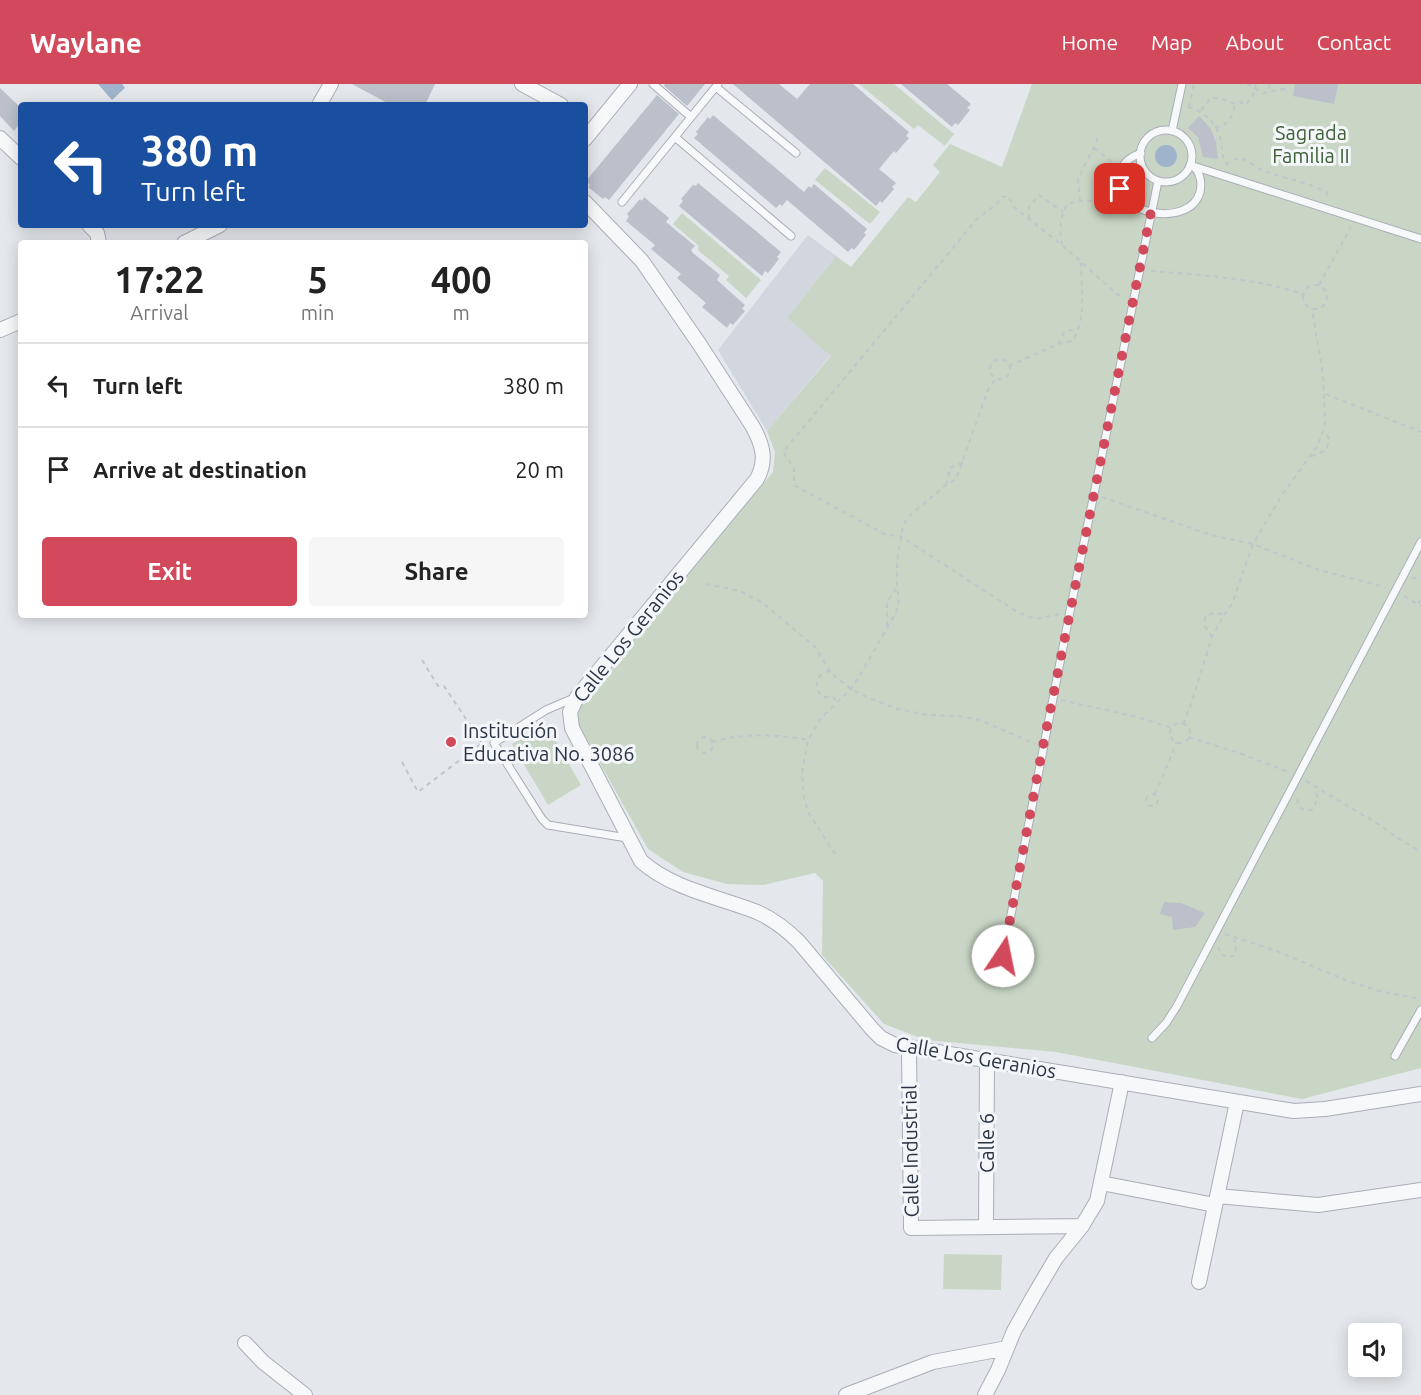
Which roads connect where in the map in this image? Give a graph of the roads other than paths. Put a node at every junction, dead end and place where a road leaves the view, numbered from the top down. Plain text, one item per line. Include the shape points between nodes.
1 (331, 84) edge
2 (522, 84) edge
3 (630, 84) edge
4 (653, 84) edge
5 (1182, 84) edge
6 (717, 86) edge
7 (321, 102) edge
8 (555, 102) edge
9 (691, 117) junction
10 (591, 121) edge
11 (1172, 131) junction
12 (675, 137) junction
13 (0, 138) edge
14 (796, 153) dead end
15 (1141, 153) junction
16 (18, 156) edge
17 (1190, 165) junction
18 (1158, 181) junction
19 (622, 202) dead end
20 (588, 205) edge
21 (1151, 212) junction
22 (214, 228) edge
23 (791, 236) dead end
24 (1421, 239) edge
25 (190, 240) edge
26 (18, 322) edge
27 (0, 330) edge
28 (1421, 542) edge
29 (577, 697) junction
30 (627, 838) junction
31 (1003, 956) dead end
32 (1421, 1010) edge
33 (1152, 1038) dead end
34 (909, 1049) junction
35 (1395, 1056) dead end
36 (987, 1059) junction
37 (1122, 1082) junction
38 (1421, 1094) edge
39 (1237, 1102) junction
40 (1101, 1183) junction
41 (1421, 1190) edge
42 (1216, 1200) junction
43 (1082, 1226) junction
44 (986, 1227) junction
45 (1199, 1282) dead end
46 (245, 1343) dead end
47 (1007, 1348) junction
48 (305, 1395) edge
49 (846, 1395) edge
50 (985, 1395) edge

1 - 7 street
2 - 8 street
3 - 10 street
4 - 9 lane
5 - 11 lane
6 - 9 lane
6 - 14 lane
9 - 12 lane
11 - 15 lane via 1163,130 1148,138
11 - 17 lane via 1187,140
12 - 19 lane
12 - 23 lane
13 - 16 street
15 - 18 lane via 1144,169
15 - 21 lane via 1125,163 1118,180 1131,204
17 - 18 lane via 1180,178
17 - 21 lane via 1201,184 1195,201 1175,213
17 - 24 lane
18 - 21 lane
20 - 29 street, Calle Los Geranios via 642,261 674,306 753,427 761,441 764,461 757,479
21 - 31 lane
22 - 25 street
26 - 27 street
28 - 33 lane via 1177,1006
29 - 30 street, Calle Los Geranios via 570,712 572,728
29 - 30 lane via 546,710 494,743 548,825
30 - 34 street, Calle Los Geranios via 649,868 685,886 758,912 786,930 881,1038
32 - 35 lane
34 - 36 street, Calle Los Geranios
34 - 44 street, Calle Industrial via 911,1228
36 - 37 street, Calle Los Geranios
36 - 44 street, Calle 6
37 - 39 street, Calle Los Geranios
37 - 40 street
38 - 39 street, Calle Los Geranios via 1294,1111
39 - 42 street
40 - 42 street
40 - 43 street via 1097,1201
41 - 42 street via 1318,1205
42 - 45 street
43 - 44 street, Calle Industrial
43 - 47 street via 1056,1258
46 - 48 street
47 - 49 street via 933,1362
47 - 50 street

